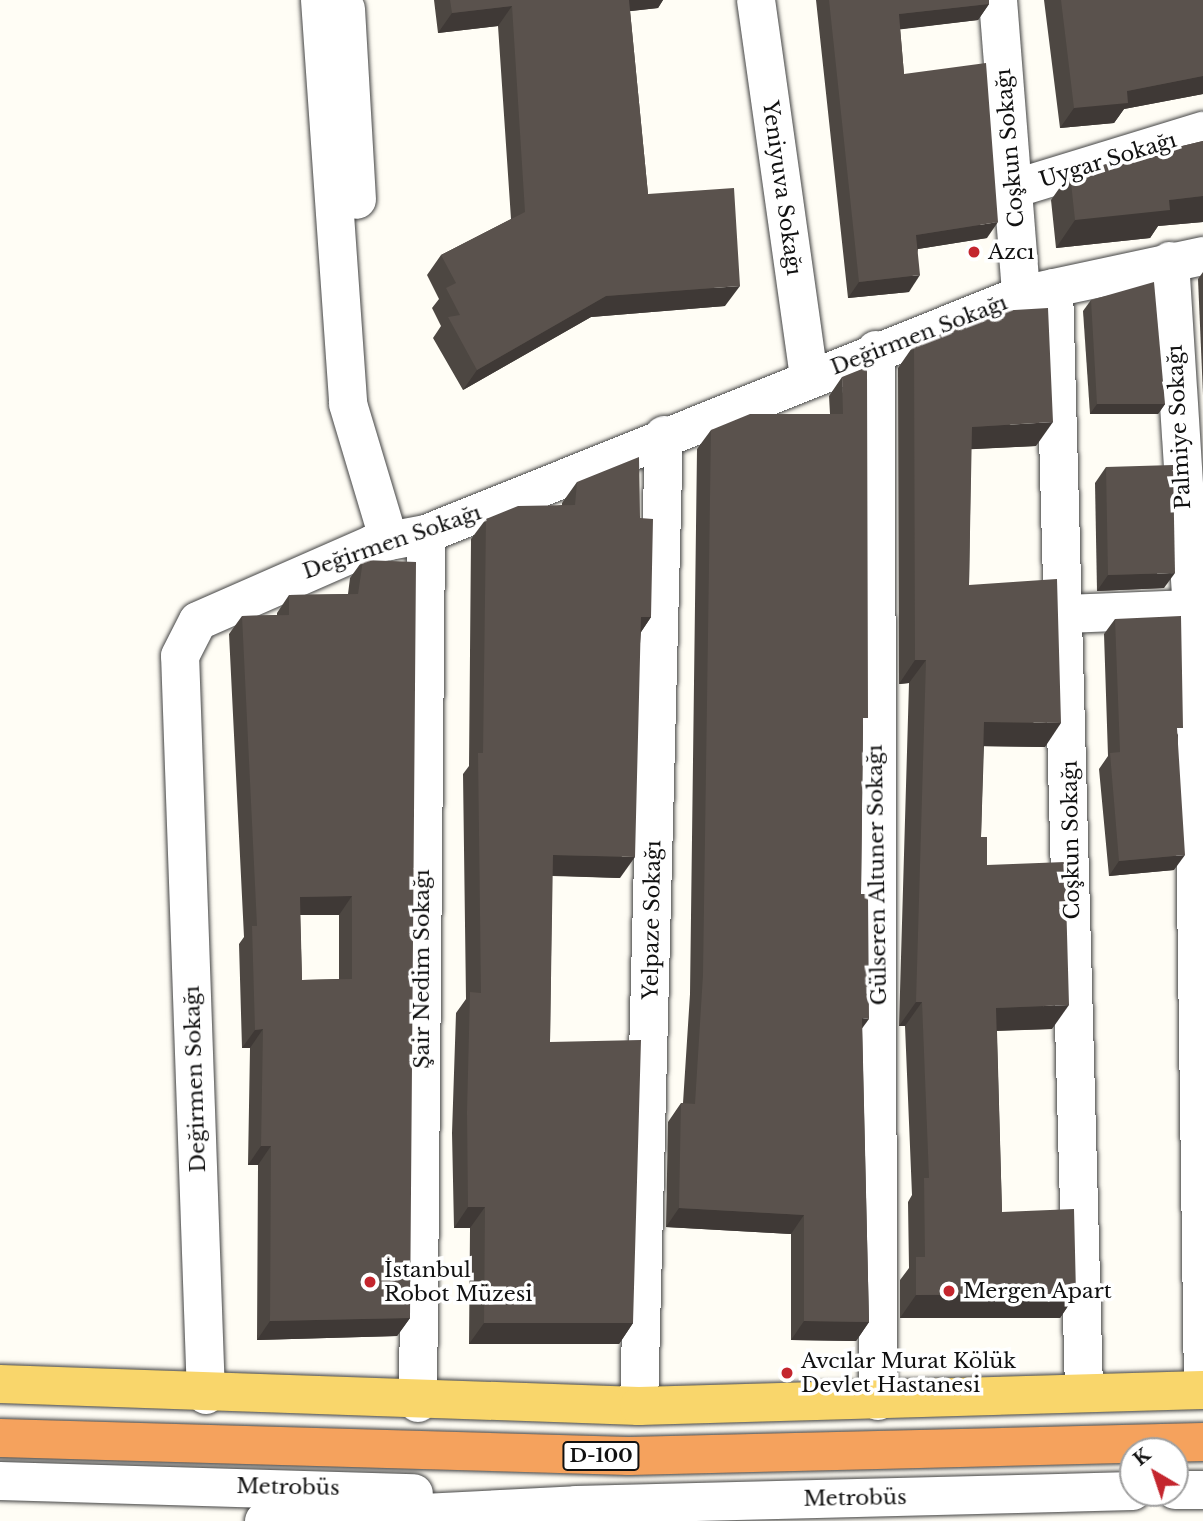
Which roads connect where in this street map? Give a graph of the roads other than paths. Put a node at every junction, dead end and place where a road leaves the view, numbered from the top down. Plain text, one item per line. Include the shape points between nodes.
1 (320, 0) edge
2 (345, 0) edge
3 (757, 0) edge
4 (998, 0) edge
5 (1203, 131) edge
6 (1013, 189) junction
7 (1186, 258) edge
8 (1038, 292) junction
9 (876, 350) junction
10 (809, 377) junction
11 (664, 435) junction
12 (375, 492) junction
13 (408, 538) junction
14 (1194, 556) edge
15 (1192, 609) junction
16 (1065, 614) junction
17 (1203, 1030) edge
18 (0, 1384) edge
19 (1203, 1390) edge
20 (1084, 1392) junction
21 (206, 1395) junction
22 (878, 1401) junction
23 (418, 1403) junction
24 (639, 1406) junction
25 (0, 1438) edge
26 (1203, 1441) edge
27 (0, 1481) edge
28 (1119, 1492) edge
29 (576, 1505) junction
30 (264, 1521) edge

1 - 12 street via 348,404
2 - 12 street
3 - 10 street, Yeniyuva Sokağı
4 - 6 street, Coşkun Sokağı
5 - 6 street, Uygar Sokağı
6 - 8 street, Coşkun Sokağı
7 - 8 street, Değirmen Sokağı
7 - 14 street, Palmiye Sokağı
8 - 9 street, Değirmen Sokağı
8 - 16 street, Coşkun Sokağı
9 - 10 street, Değirmen Sokağı
9 - 22 street, Gülseren Altuner Sokağı
10 - 11 street, Değirmen Sokağı
11 - 13 street, Değirmen Sokağı
11 - 24 street, Yelpaze Sokağı
12 - 13 street, Şair Nedim Sokağı
13 - 21 street, Değirmen Sokağı via 282,581 198,621 180,656
13 - 23 street, Şair Nedim Sokağı
14 - 15 street, Palmiye Sokağı
15 - 16 street
15 - 17 street, Palmiye Sokağı
16 - 20 street, Coşkun Sokağı
17 - 19 street, Palmiye Sokağı
18 - 21 main road
19 - 20 main road
20 - 22 main road
21 - 23 main road
22 - 24 main road
23 - 24 main road
25 - 26 highway, D-100 via 629,1456
27 - 29 street, Metrobüs via 355,1488
28 - 29 street, Metrobüs
29 - 30 street, Metrobüs

